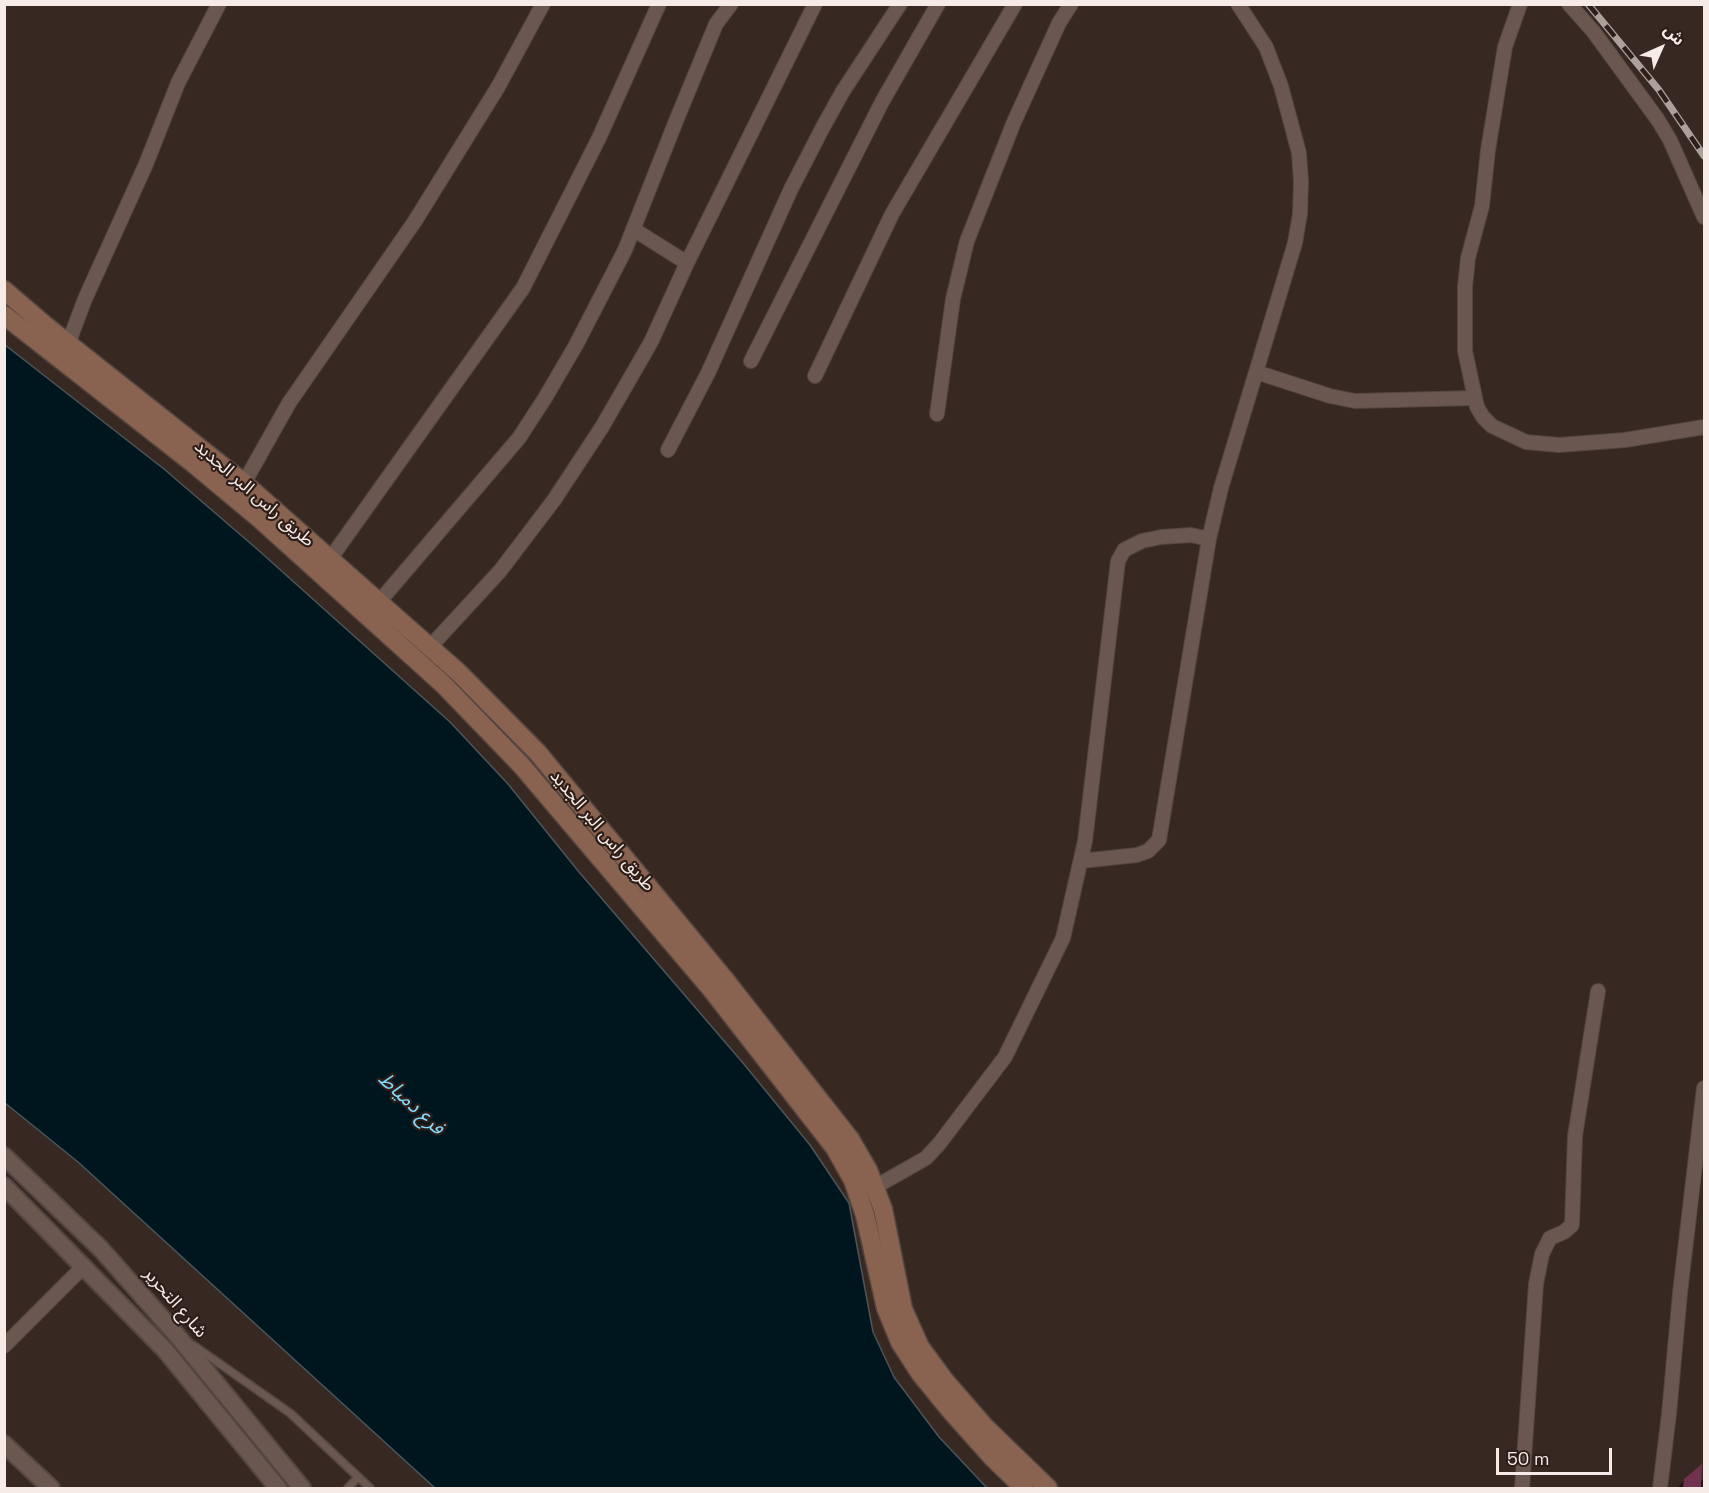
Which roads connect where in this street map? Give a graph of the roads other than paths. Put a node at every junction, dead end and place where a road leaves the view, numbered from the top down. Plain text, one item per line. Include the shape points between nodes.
1 (219, 4) edge
2 (543, 4) edge
3 (660, 4) edge
4 (731, 4) edge
5 (815, 4) edge
6 (900, 4) edge
7 (938, 4) edge
8 (1015, 4) edge
9 (1071, 4) edge
10 (1238, 4) edge
11 (1520, 4) edge
12 (1569, 4) edge
13 (1704, 217) edge
14 (633, 229) junction
15 (687, 263) junction
16 (4, 290) edge
17 (4, 315) edge
18 (69, 344) junction
19 (751, 361) dead end
20 (1256, 372) junction
21 (815, 376) dead end
22 (1474, 398) junction
23 (938, 414) dead end
24 (1704, 428) edge
25 (668, 450) dead end
26 (244, 483) junction
27 (1209, 539) junction
28 (330, 559) junction
29 (379, 602) junction
30 (430, 647) junction
31 (1081, 861) junction
32 (719, 985) junction
33 (1598, 991) dead end
34 (1704, 1088) edge
35 (4, 1156) edge
36 (20, 1171) junction
37 (4, 1185) edge
38 (875, 1187) junction
39 (54, 1203) junction
40 (33, 1215) junction
41 (83, 1267) junction
42 (175, 1333) junction
43 (4, 1346) edge
44 (4, 1444) edge
45 (358, 1477) junction
46 (51, 1488) edge
47 (278, 1488) edge
48 (302, 1488) edge
49 (348, 1488) edge
50 (370, 1488) edge
51 (1024, 1488) edge
52 (1048, 1488) edge
53 (1522, 1488) edge
54 (1660, 1488) edge

1 - 18 street via 178,82
2 - 26 street via 498,87 415,221 289,403
3 - 28 street via 599,138 523,288
4 - 14 street via 716,24
5 - 15 street
6 - 25 street via 822,127
7 - 19 street via 882,102
8 - 21 street via 892,214
9 - 23 street via 1014,122 967,241 953,299
10 - 20 street via 1266,47 1281,86 1299,153 1301,182 1295,243
11 - 22 street via 1505,48 1482,206 1465,279 1465,351
12 - 13 street via 1593,30 1658,120
14 - 15 street
14 - 29 street via 576,345 519,438
15 - 30 street via 651,342 560,491 501,571
16 - 18 main road, طريق راس البر الجديد
17 - 32 main road, طريق راس البر الجديد via 231,494 444,685
18 - 26 main road, طريق راس البر الجديد
20 - 22 street via 1355,401
20 - 27 street
22 - 24 street via 1492,426 1526,442 1559,445 1625,440
26 - 28 main road, طريق راس البر الجديد
27 - 31 street via 1159,840 1137,855
27 - 31 street via 1191,535 1142,541 1124,550 1118,561
28 - 29 main road, طريق راس البر الجديد
29 - 30 main road, طريق راس البر الجديد
30 - 32 main road, طريق راس البر الجديد via 538,753
31 - 38 street via 1063,938 1005,1057 926,1158
32 - 38 main road, طريق راس البر الجديد via 840,1124
32 - 51 main road, طريق راس البر الجديد via 845,1164 866,1215 886,1308 909,1358 965,1427
33 - 53 street via 1575,1136 1572,1225 1550,1238 1536,1284
34 - 54 street
35 - 36 street, شارع التحرير
36 - 37 street via 19,1184
36 - 39 street, شارع التحرير
37 - 40 street
38 - 52 main road, طريق راس البر الجديد via 903,1309 920,1347 977,1419
39 - 40 street via 40,1200 33,1206
39 - 42 street, شارع التحرير via 102,1249
40 - 41 street
41 - 43 street
41 - 47 street via 165,1350
42 - 45 lane via 290,1413
42 - 48 street, شارع التحرير
44 - 46 street
45 - 49 lane
45 - 50 lane

